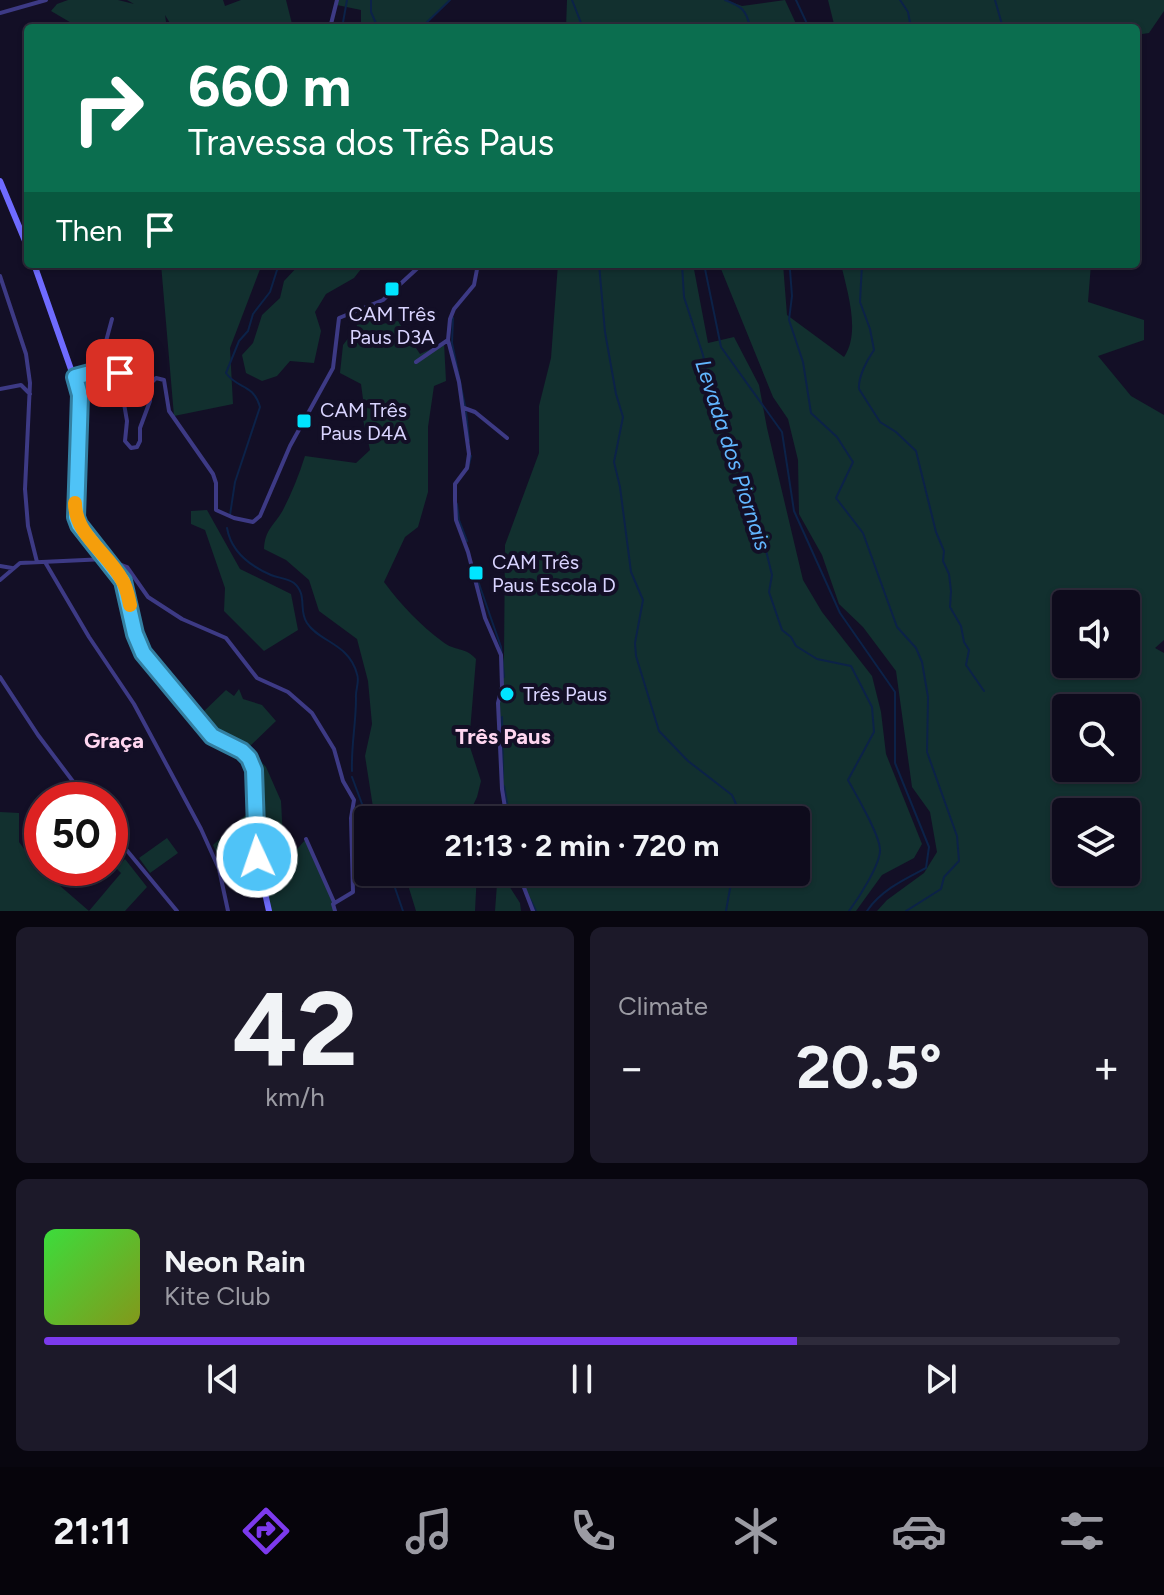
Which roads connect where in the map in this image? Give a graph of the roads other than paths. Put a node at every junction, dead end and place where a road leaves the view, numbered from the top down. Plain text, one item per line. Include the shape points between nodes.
1 (46, 0) edge
2 (337, 0) edge
3 (0, 13) edge
4 (331, 24) edge
5 (0, 181) edge
6 (24, 238) edge
7 (35, 268) edge
8 (418, 268) edge
9 (477, 268) edge
10 (0, 276) edge
11 (112, 319) dead end
12 (448, 340) junction
13 (416, 362) dead end
14 (98, 371) junction
15 (75, 377) junction
16 (0, 389) edge
17 (30, 394) junction
18 (463, 408) junction
19 (507, 438) dead end
20 (106, 559) junction
21 (37, 562) junction
22 (45, 562) junction
23 (0, 566) edge
24 (12, 568) junction
25 (0, 580) edge
26 (0, 677) edge
27 (73, 782) edge
28 (505, 806) edge
29 (306, 839) dead end
30 (128, 852) edge
31 (523, 886) edge
32 (334, 902) junction
33 (177, 911) edge
34 (228, 911) edge
35 (269, 911) edge
36 (335, 911) edge
37 (533, 911) edge

1 - 3 street
2 - 4 street
5 - 6 main road
7 - 15 main road
8 - 14 street via 383,300 339,318 333,368 290,446 260,516 248,522 216,510 213,474 169,411 164,380 151,383 140,441 131,448 125,441 120,373 114,368
9 - 12 street via 474,285 451,314
10 - 17 street via 26,354
11 - 14 street
12 - 13 street
12 - 18 street
14 - 15 street
15 - 20 main road via 80,395 75,513
16 - 17 street via 21,385
17 - 21 street via 25,489
18 - 19 street
18 - 28 street via 469,462 455,484 456,520 501,655 498,703
20 - 22 street
20 - 32 street via 127,567 156,602 226,638 257,678 288,692 322,727 355,802 353,892
20 - 35 main road via 126,588 143,653 212,736 242,751 251,762 257,857
21 - 22 street
21 - 24 street
22 - 34 street via 134,704 201,829 219,869
23 - 24 street
24 - 25 street
26 - 27 street
29 - 32 street
30 - 33 street
31 - 37 street
32 - 36 street

